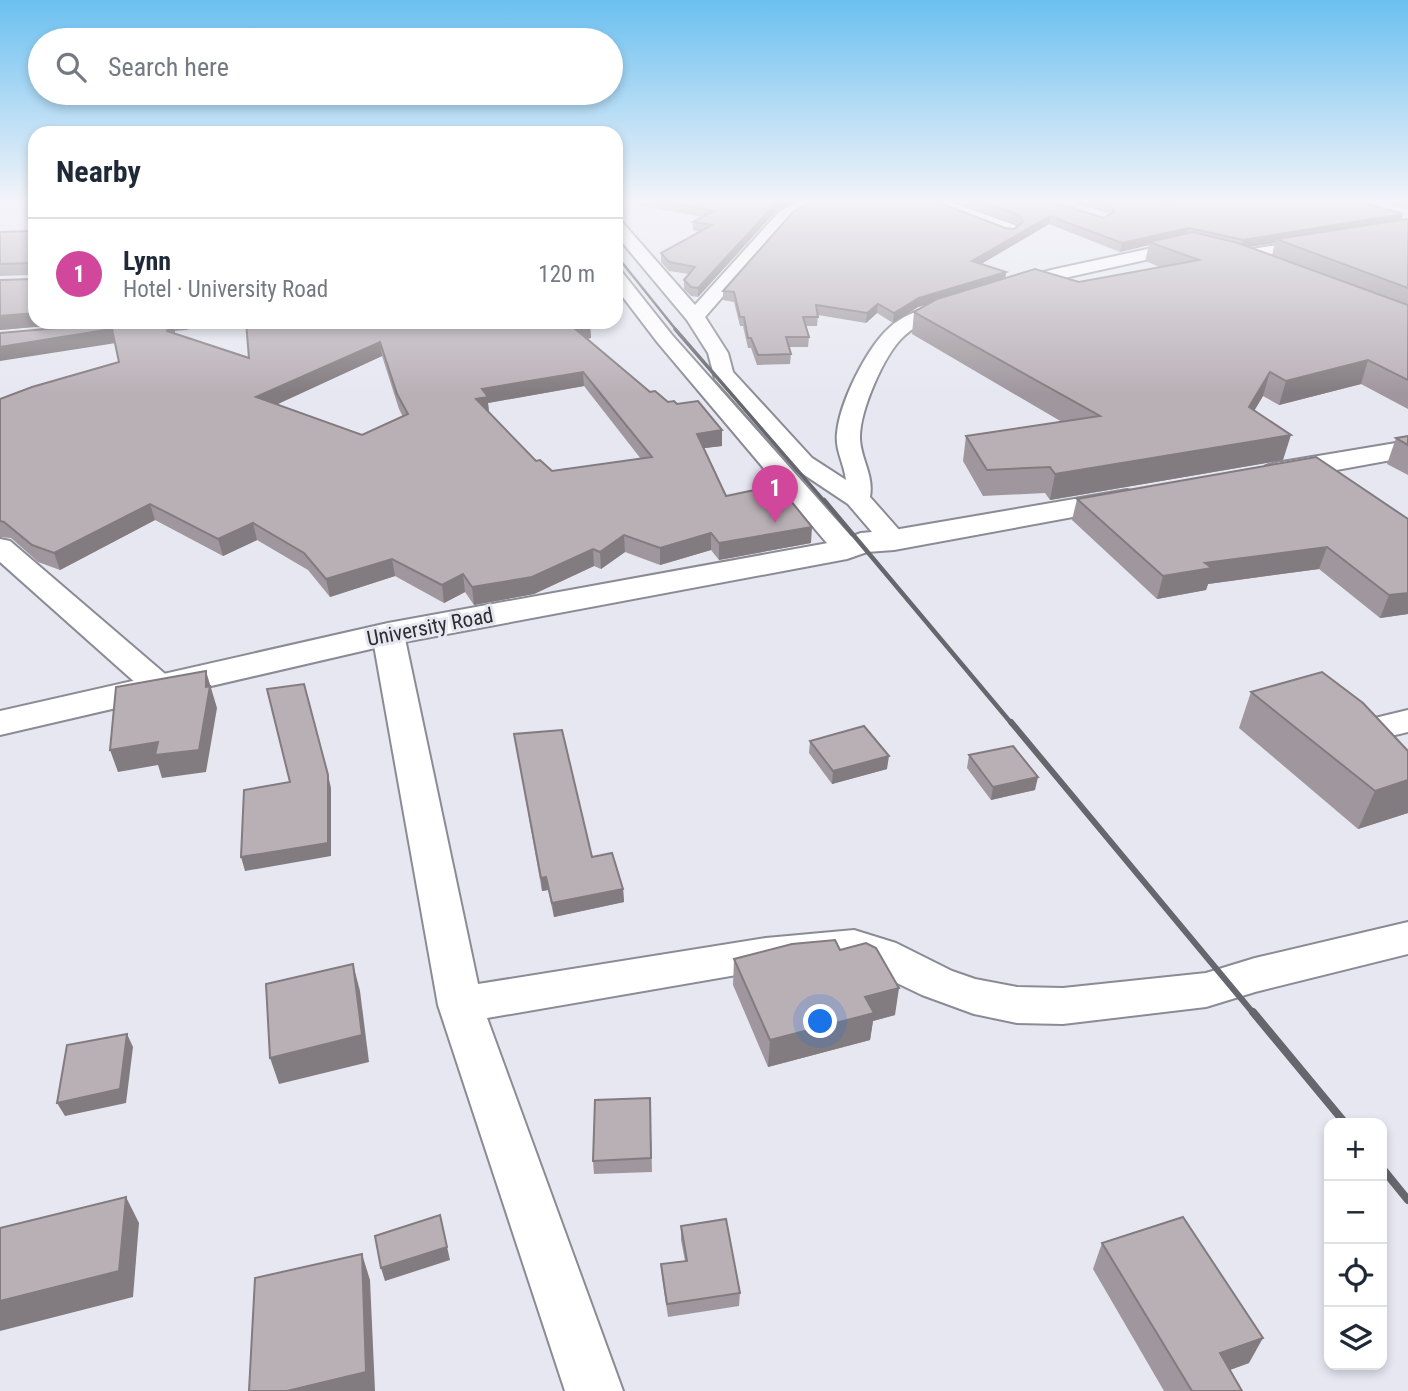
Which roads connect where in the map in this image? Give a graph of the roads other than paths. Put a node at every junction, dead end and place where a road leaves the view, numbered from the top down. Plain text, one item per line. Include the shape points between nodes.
1 (649, 264) edge
2 (742, 264) edge
3 (1100, 264) edge
4 (1259, 264) edge
5 (1279, 271) edge
6 (623, 285) edge
7 (695, 317) junction
8 (1408, 449) edge
9 (1245, 478) edge
10 (1151, 495) edge
11 (857, 498) junction
12 (867, 544) junction
13 (0, 547) edge
14 (388, 634) junction
15 (159, 686) junction
16 (1408, 721) edge
17 (0, 723) edge
18 (1408, 780) edge
19 (1408, 938) edge
20 (460, 1005) junction
21 (594, 1391) edge

1 - 7 street
2 - 7 street
3 - 11 street via 926,314 896,332 870,370 848,439 861,482
4 - 5 street
6 - 12 street via 665,339
7 - 11 street via 718,353 723,374 803,463
8 - 9 street
10 - 12 street, University Road
11 - 12 street
12 - 14 street, University Road
13 - 15 street
14 - 15 street, University Road
14 - 20 street
15 - 17 street, University Road
16 - 18 street via 1362,732
19 - 20 street via 1206,990 1063,1006 1017,1005 974,996 854,946 766,954
20 - 21 street

